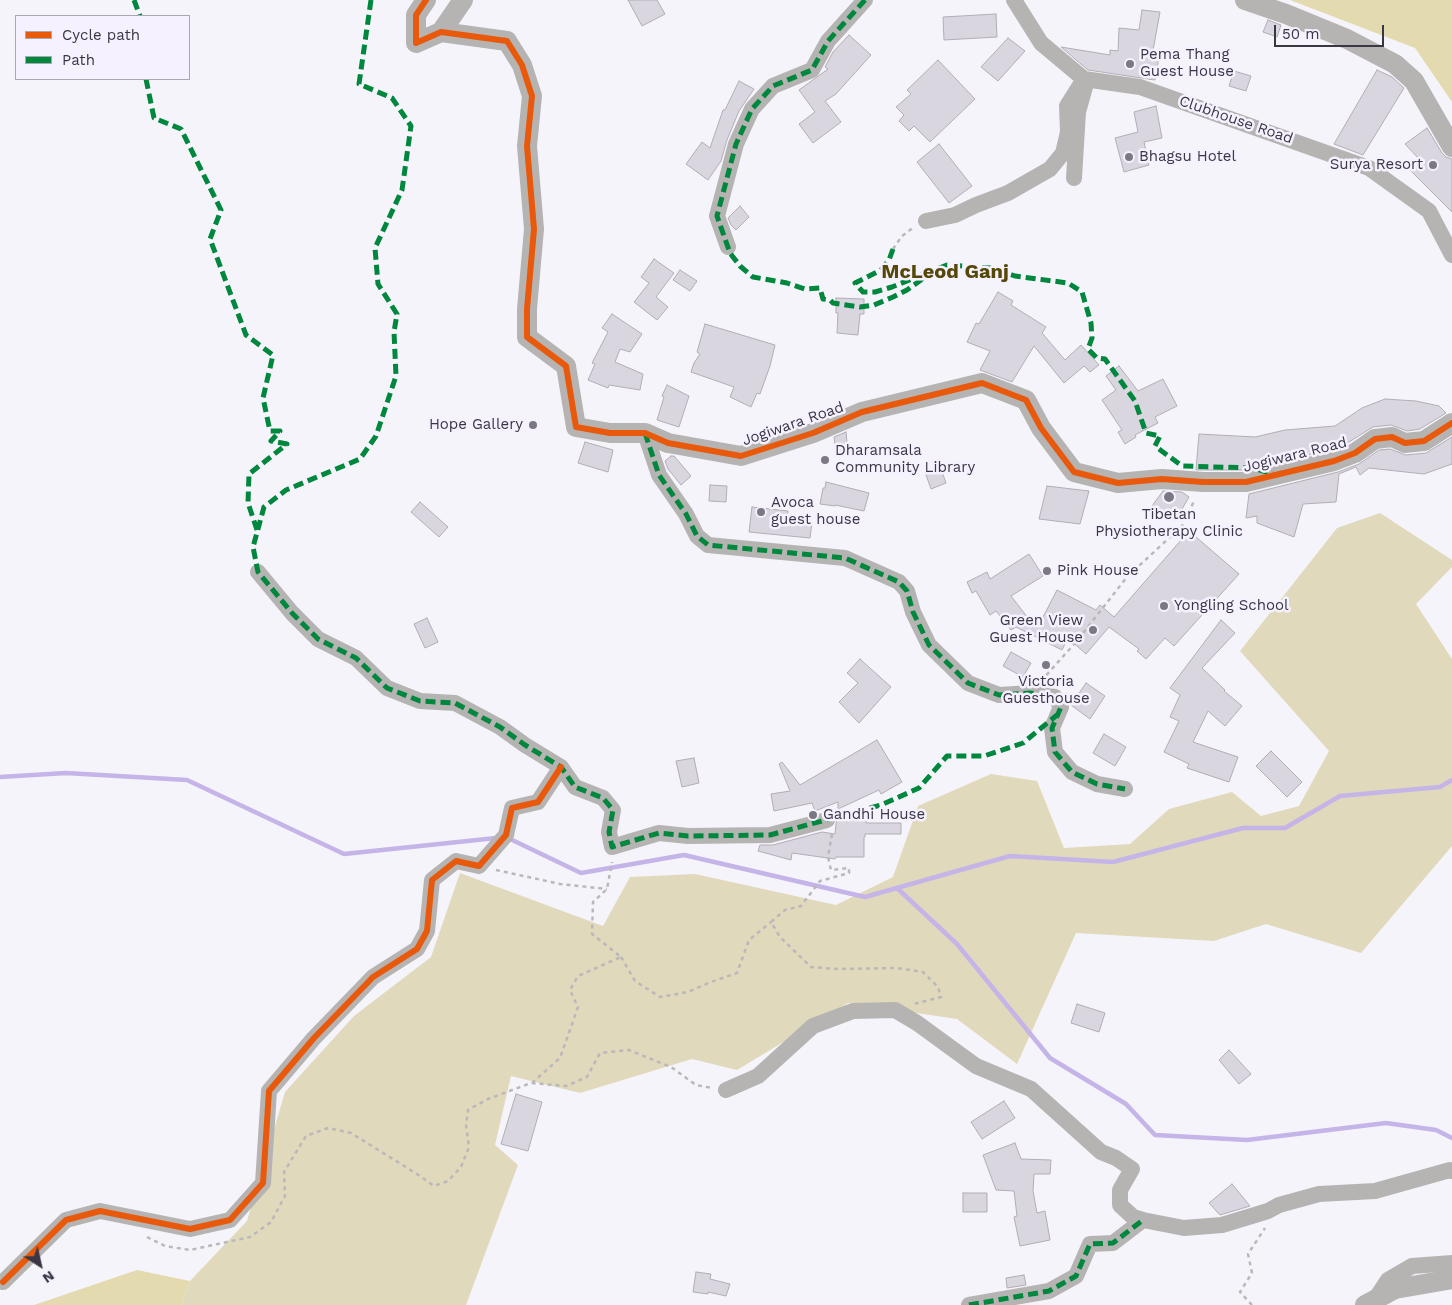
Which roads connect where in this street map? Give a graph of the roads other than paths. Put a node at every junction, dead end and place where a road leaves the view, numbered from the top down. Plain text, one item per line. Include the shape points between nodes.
1 (426, 0) edge
2 (463, 0) edge
3 (865, 0) edge
4 (1014, 0) edge
5 (1245, 0) edge
6 (441, 32) junction
7 (1085, 79) junction
8 (1452, 147) edge
9 (1074, 178) dead end
10 (926, 221) road end
11 (728, 247) dead end
12 (1452, 255) edge
13 (1452, 423) edge
14 (645, 433) junction
15 (258, 572) dead end
16 (561, 767) junction
17 (1125, 789) dead end
18 (829, 826) road end
19 (726, 1090) road end
20 (1452, 1172) edge
21 (1143, 1220) junction
22 (1452, 1263) edge
23 (1452, 1279) edge
24 (4, 1282) dead end
25 (1370, 1302) edge
26 (969, 1305) edge

1 - 6 street via 416,15 416,43
2 - 6 street
3 - 11 street via 828,40 812,70 772,86 752,109 736,144 717,216
4 - 7 street via 1041,43
5 - 8 street via 1338,36 1395,64 1414,81
6 - 14 street, Jogiwara Road via 507,41 522,65 532,96 527,146 534,229 527,337 566,366 576,427 610,433
7 - 9 street via 1078,112
7 - 10 street via 1067,106 1068,132 1063,153 1050,169 1008,194 955,215
7 - 12 street, Clubhouse Road via 1140,87 1369,168 1429,211
13 - 14 street, Jogiwara Road via 1424,441 1405,443 1392,437 1375,439 1355,453 1334,461 1246,482 1162,478 1118,483 1074,472 1040,428 1026,400 982,383 862,412 813,433 741,456 668,442
14 - 17 street via 659,475 697,536 708,545 845,558 899,582 907,591 930,645 968,683 999,696 1030,693 1055,697 1061,706 1052,728 1055,752 1072,772 1097,784
15 - 16 street via 318,639 356,658 387,688 420,701 455,703 500,727
16 - 18 street via 575,787 603,798 613,810 609,832 612,847 659,833 770,835
16 - 24 street via 538,802 512,808 506,835 478,866 456,861 432,880 427,931 417,949 372,977 269,1091 263,1183 230,1220 190,1229 100,1211 66,1220
19 - 21 street via 758,1076 814,1026 853,1011 895,1010 976,1066 1031,1089 1102,1152 1132,1169 1120,1190 1120,1205 1133,1217
20 - 21 street via 1375,1191 1319,1194 1222,1225 1184,1228
21 - 26 street via 1112,1243 1090,1244 1076,1276 1049,1291
22 - 25 street via 1412,1266 1388,1280
23 - 25 street via 1395,1289

